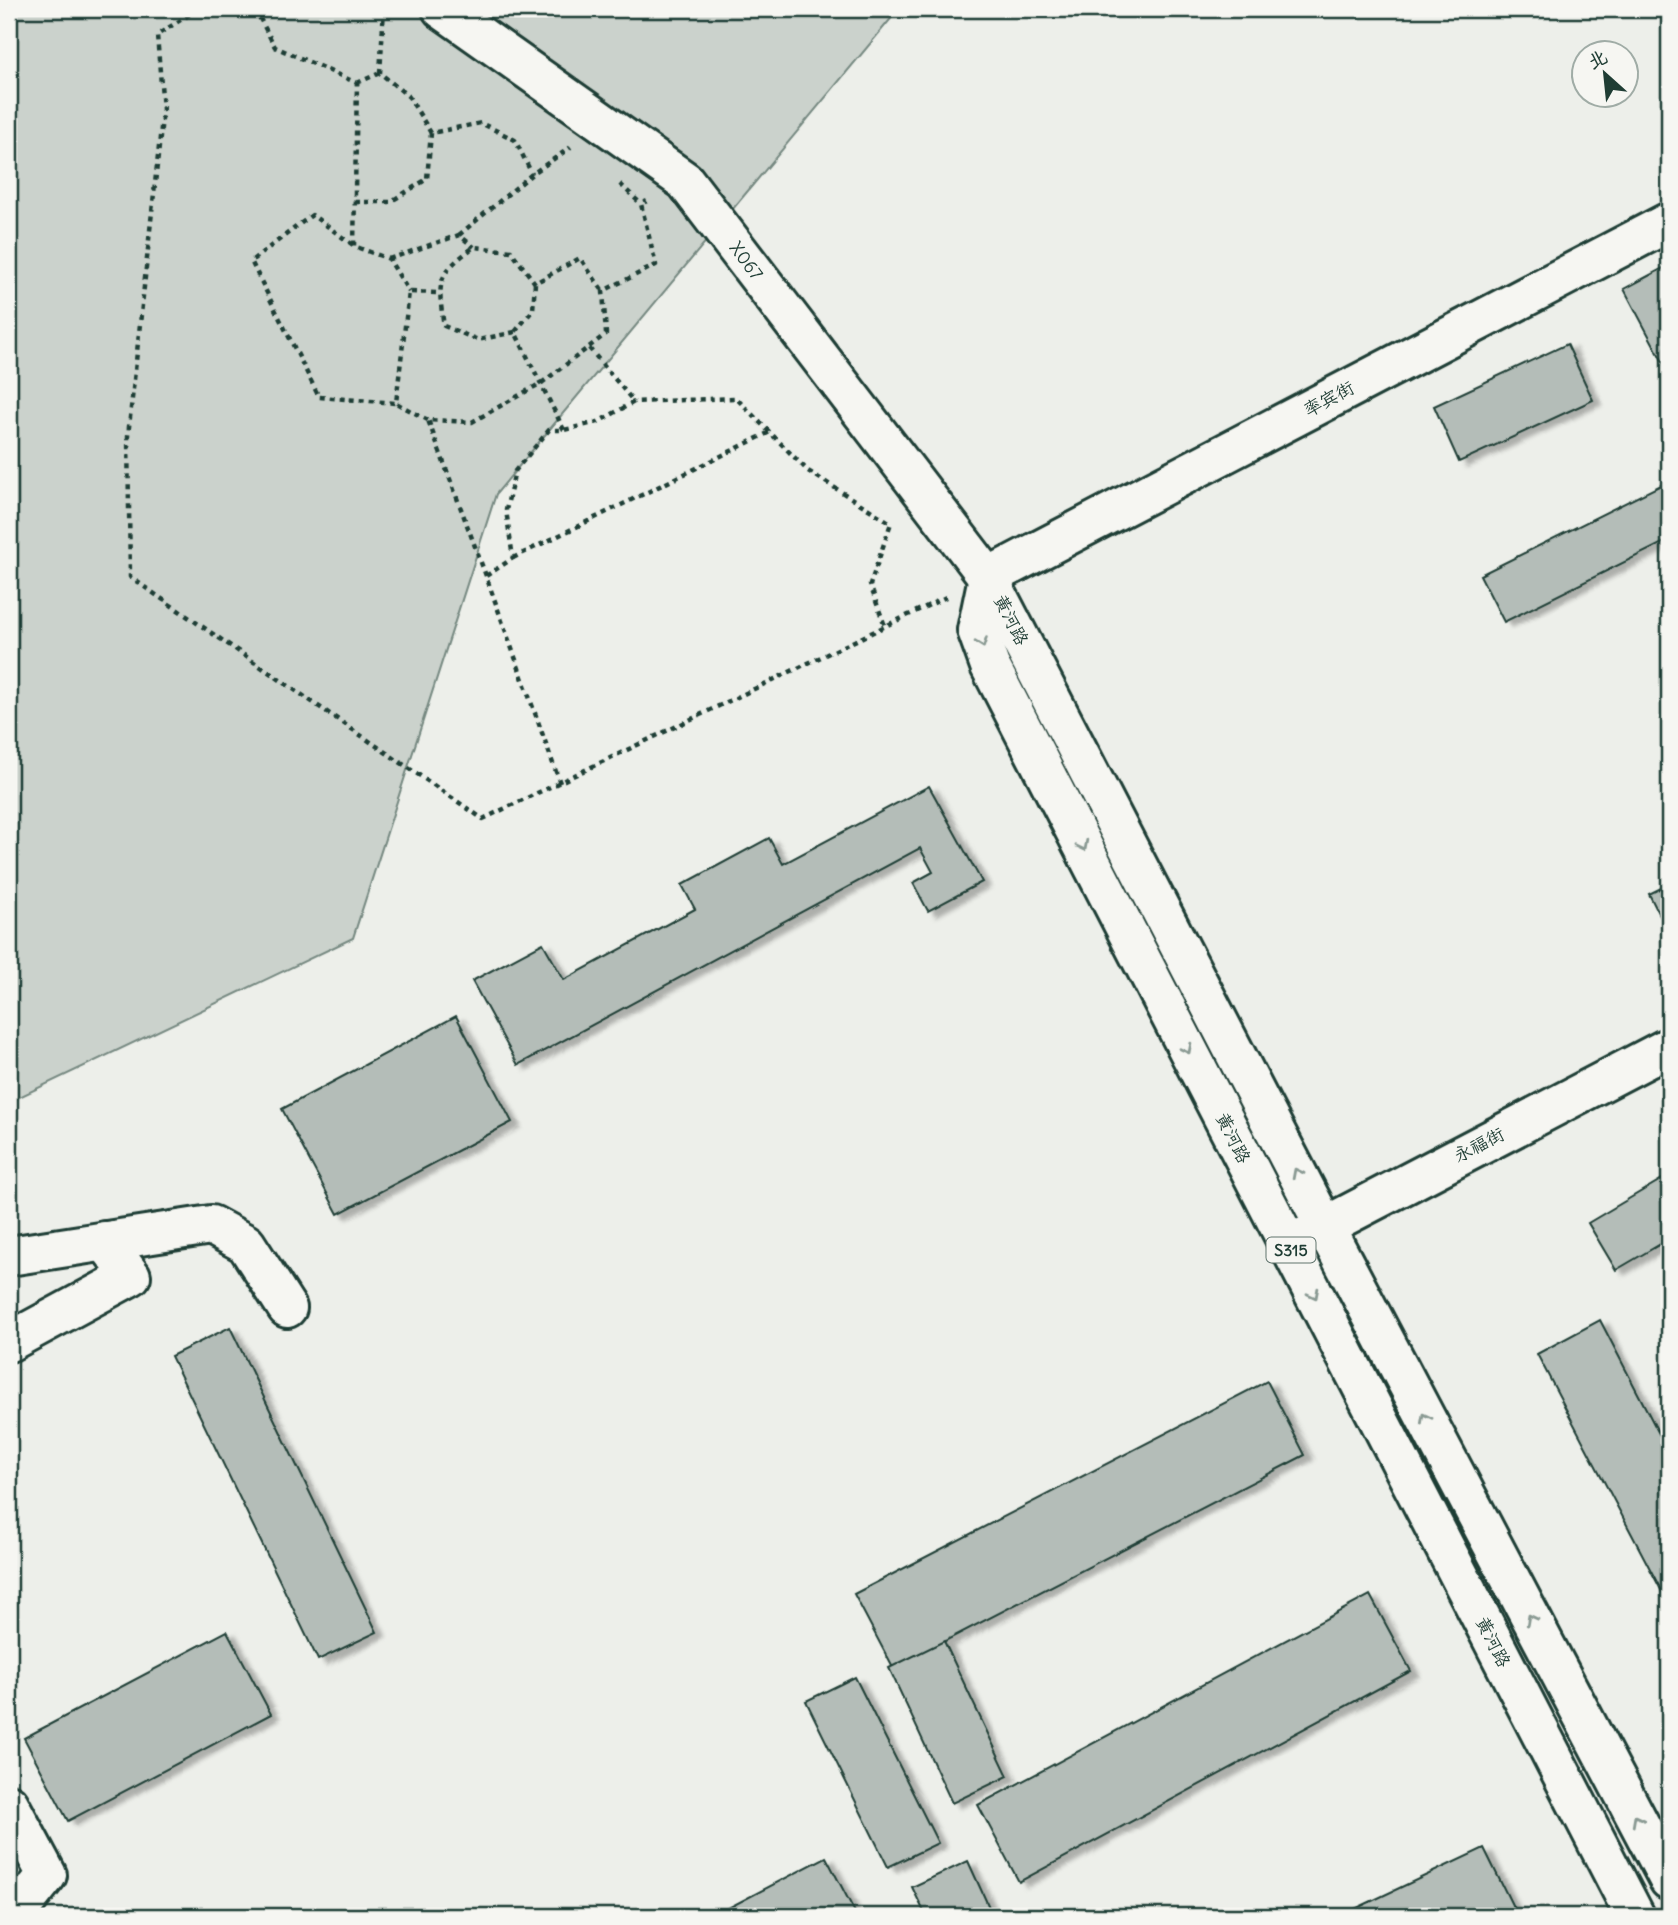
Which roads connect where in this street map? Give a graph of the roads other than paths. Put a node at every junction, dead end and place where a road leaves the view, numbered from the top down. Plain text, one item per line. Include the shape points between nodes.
1 (442, 9) edge
2 (1669, 222) edge
3 (988, 577) junction
4 (1669, 1047) edge
5 (1324, 1226) junction
6 (105, 1241) junction
7 (1289, 1245) junction
8 (9, 1256) edge
9 (287, 1308) dead end
10 (9, 1342) edge
11 (9, 1804) edge
12 (1669, 1880) edge
13 (14, 1916) edge
14 (1635, 1916) edge

1 - 3 main road, X067 / X067 via 685,181
2 - 3 main road, 率宾街
5 -> 3 main road, 黄河路 / S315
3 -> 7 main road, 黄河路 / S315 via 977,630 990,666
4 - 5 main road, 永福街
5 - 7 main road, 永福街
12 -> 5 main road, 黄河路 / S315
6 - 8 main road
6 - 9 main road via 211,1224 246,1244
6 - 10 main road via 131,1276
7 -> 14 main road, 黄河路 / S315
11 - 13 main road via 47,1875

